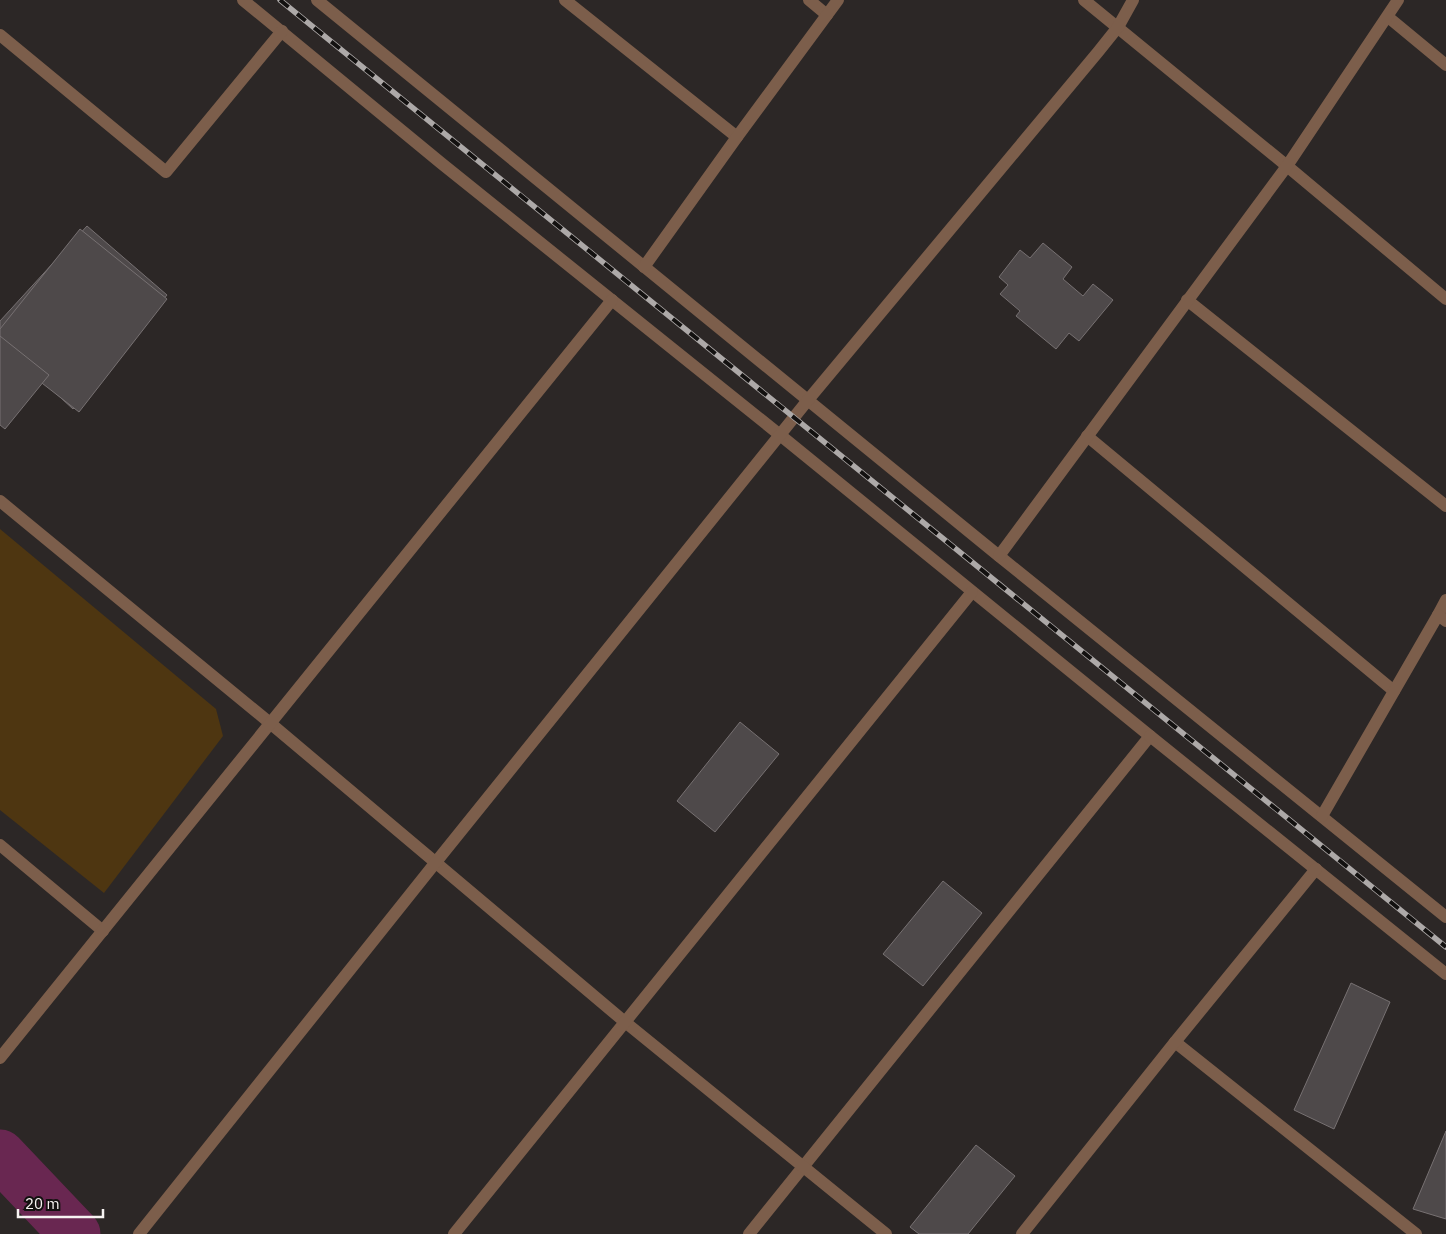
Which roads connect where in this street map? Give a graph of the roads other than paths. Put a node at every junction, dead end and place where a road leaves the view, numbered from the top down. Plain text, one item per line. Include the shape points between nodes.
1 (243, 0) edge
2 (317, 0) edge
3 (565, 0) edge
4 (810, 0) edge
5 (838, 0) edge
6 (1084, 0) edge
7 (1133, 0) edge
8 (1398, 0) edge
9 (828, 15) junction
10 (1388, 17) junction
11 (1118, 27) junction
12 (282, 31) junction
13 (0, 35) edge
14 (1446, 65) edge
15 (737, 137) junction
16 (1287, 166) junction
17 (644, 267) junction
18 (612, 300) junction
19 (1187, 300) junction
20 (1446, 300) edge
21 (808, 400) junction
22 (780, 434) junction
23 (1087, 436) junction
24 (0, 501) edge
25 (1446, 506) edge
26 (999, 556) junction
27 (972, 592) junction
28 (1446, 600) edge
29 (1442, 618) edge
30 (1394, 691) junction
31 (270, 723) junction
32 (1150, 736) junction
33 (1322, 816) junction
34 (0, 844) edge
35 (436, 862) junction
36 (1316, 869) junction
37 (1446, 917) edge
38 (102, 931) junction
39 (1446, 974) edge
40 (626, 1022) junction
41 (1175, 1042) junction
42 (0, 1058) edge
43 (802, 1166) junction
44 (139, 1234) edge
45 (454, 1234) edge
46 (749, 1234) edge
47 (886, 1234) edge
48 (1022, 1234) edge
49 (1416, 1234) edge

1 - 12 street
2 - 17 street
3 - 15 street
4 - 9 street
5 - 9 street
6 - 11 street
7 - 11 street
8 - 10 street
9 - 15 street
10 - 14 street
10 - 16 street
11 - 16 street
11 - 21 street
12 - 13 street via 166,172
12 - 18 street
15 - 17 street
16 - 19 street
16 - 20 street
17 - 21 street
18 - 22 street
18 - 31 street
19 - 23 street
19 - 25 street
21 - 22 street
21 - 26 street
22 - 27 street
22 - 35 street
23 - 26 street
23 - 30 street
24 - 31 street
26 - 33 street
27 - 32 street
27 - 40 street
28 - 29 street
29 - 30 street
30 - 33 street
31 - 35 street
31 - 38 street
32 - 36 street
32 - 43 street
33 - 37 street
34 - 38 street
35 - 40 street
35 - 44 street
36 - 39 street
36 - 41 street
38 - 42 street
40 - 43 street
40 - 45 street
41 - 48 street
41 - 49 street
43 - 46 street
43 - 47 street

